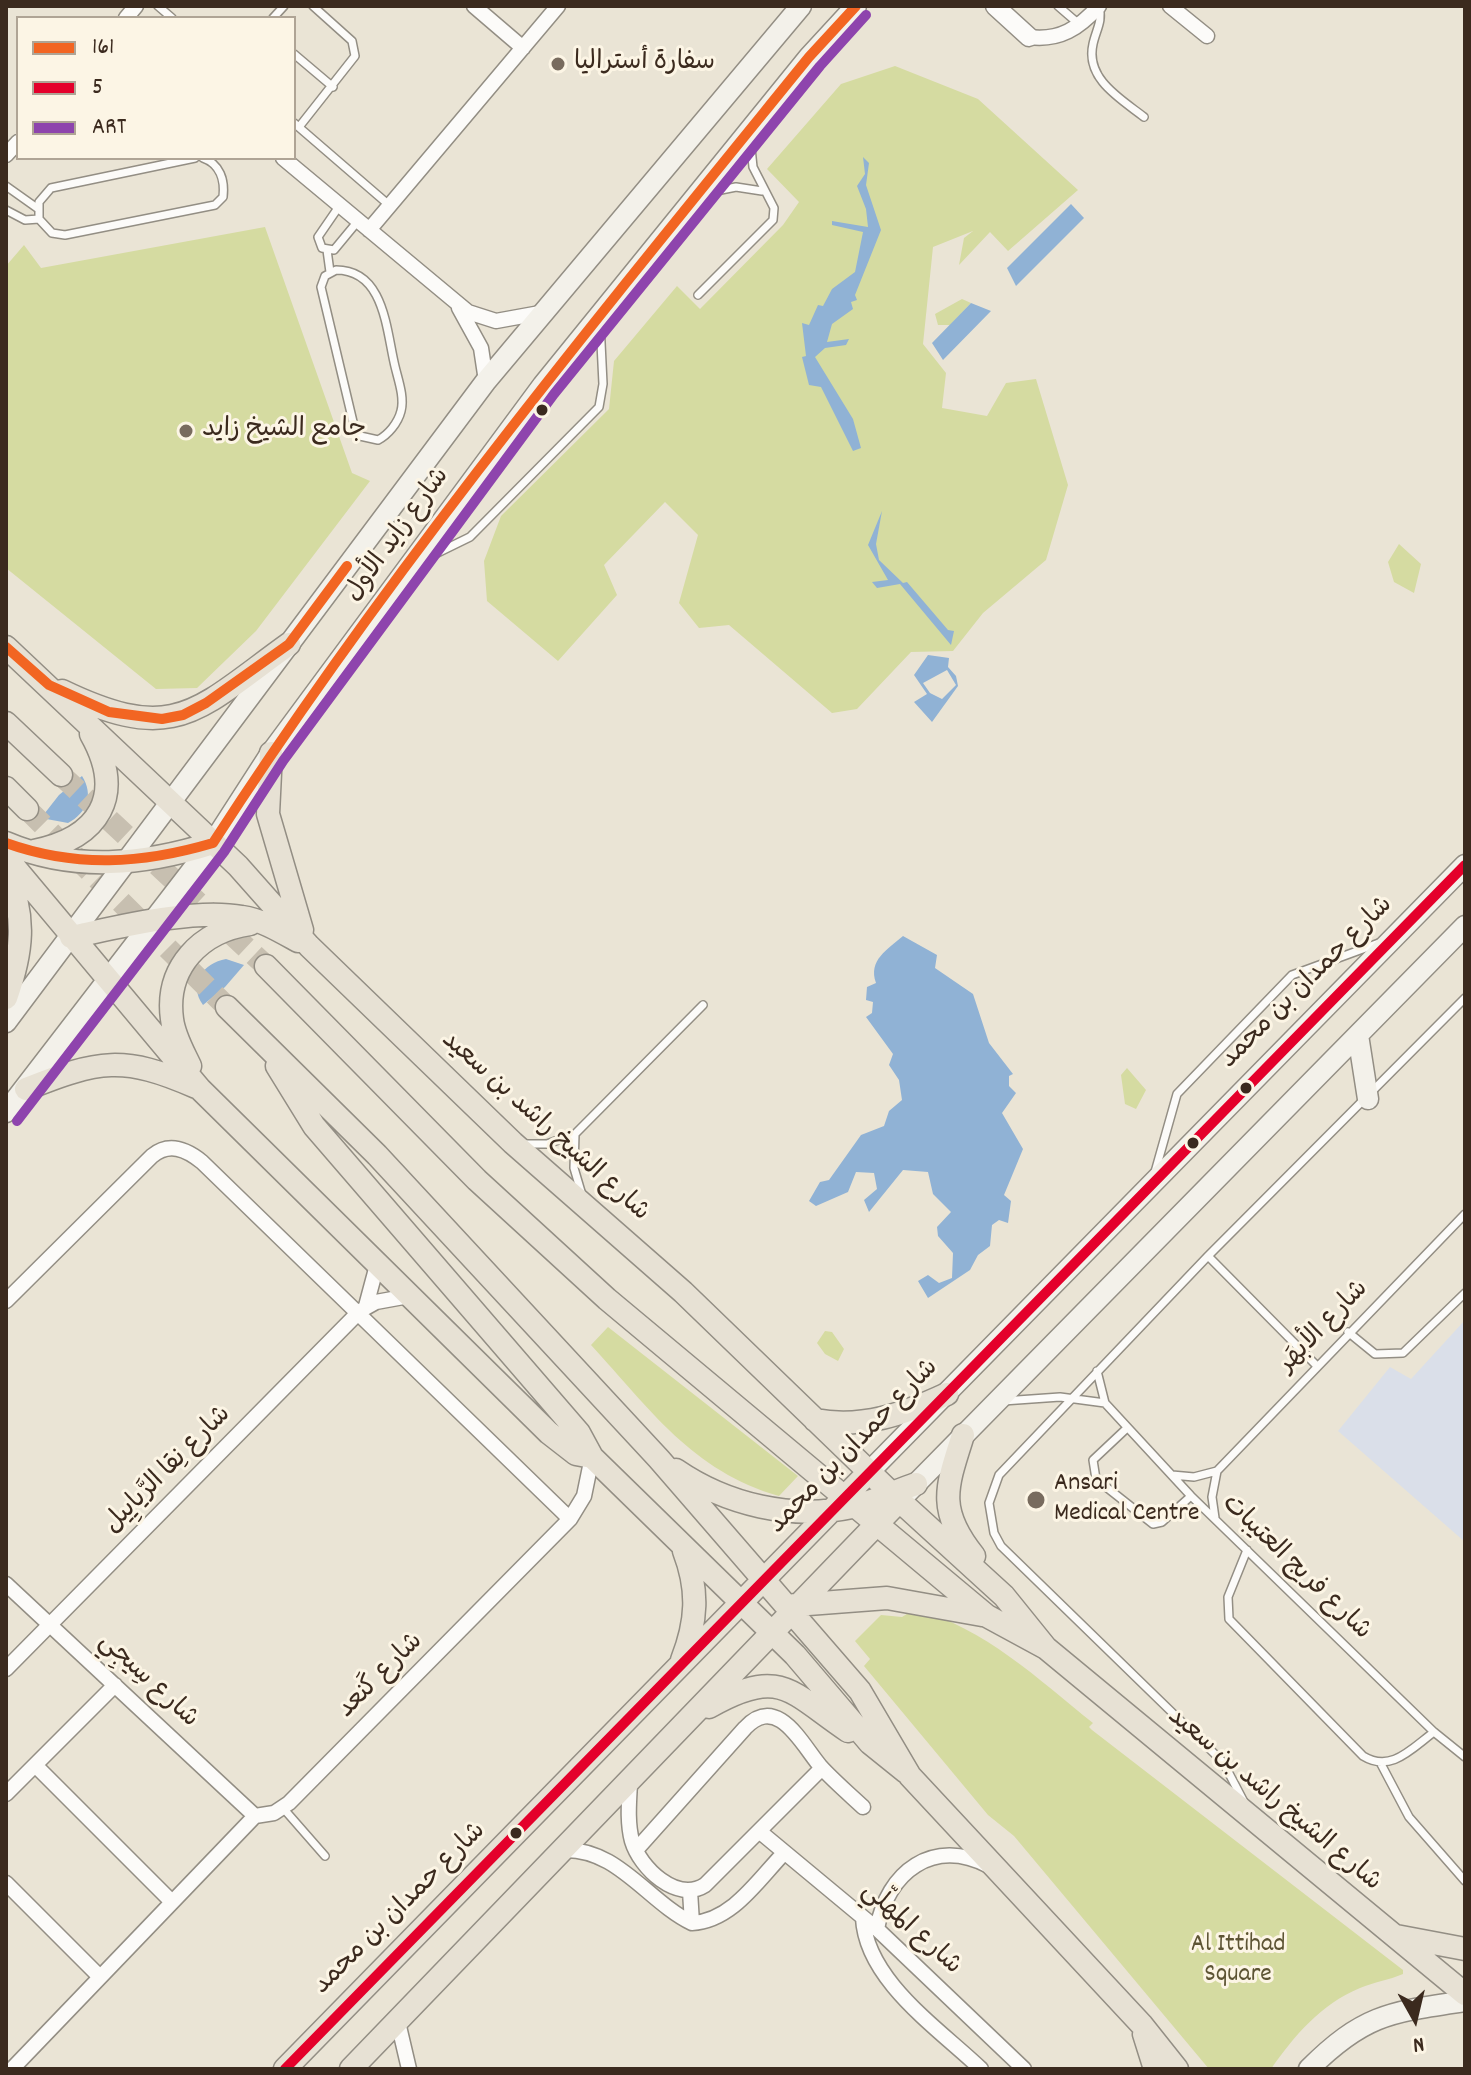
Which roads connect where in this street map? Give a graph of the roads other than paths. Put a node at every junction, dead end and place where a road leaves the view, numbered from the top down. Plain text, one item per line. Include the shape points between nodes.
1 (313, 6) edge
2 (474, 6) edge
3 (558, 6) edge
4 (801, 6) edge
5 (856, 6) edge
6 (995, 6) edge
7 (1058, 6) edge
8 (1099, 6) edge
9 (1170, 6) edge
10 (1081, 26) junction
11 (1207, 36) dead end
12 (1029, 37) joint
13 (523, 48) junction
14 (296, 56) edge
15 (333, 87) junction
16 (1144, 117) dead end
17 (296, 125) edge
18 (751, 129) junction
19 (185, 160) edge
20 (206, 160) edge
21 (285, 160) edge
22 (6, 186) edge
23 (762, 191) junction
24 (696, 196) junction
25 (340, 205) junction
26 (389, 205) junction
27 (37, 208) junction
28 (6, 210) edge
29 (39, 219) junction
30 (364, 226) junction
31 (327, 250) junction
32 (330, 272) junction
33 (698, 295) dead end
34 (456, 304) junction
35 (540, 313) junction
36 (599, 315) junction
37 (486, 381) junction
38 (408, 568) junction
39 (289, 644) junction
40 (6, 647) edge
41 (49, 685) junction
42 (84, 722) junction
43 (6, 723) edge
44 (271, 753) junction
45 (61, 775) tunnel mouth
46 (6, 788) edge
47 (171, 803) junction
48 (27, 809) tunnel mouth
49 (6, 843) edge
50 (213, 843) junction
51 (29, 852) junction
52 (6, 857) edge
53 (125, 863) junction
54 (1465, 865) edge
55 (6, 871) edge
56 (154, 920) junction
57 (261, 922) junction
58 (1465, 926) edge
59 (71, 937) junction
60 (1393, 938) junction
61 (309, 946) junction
62 (266, 966) tunnel mouth
63 (109, 982) junction
64 (6, 998) edge
65 (1465, 998) edge
66 (703, 1005) dead end
67 (227, 1007) tunnel mouth
68 (6, 1022) edge
69 (1358, 1035) junction
70 (269, 1051) junction
71 (26, 1089) junction
72 (200, 1089) junction
73 (1368, 1099) junction
74 (6, 1112) edge
75 (575, 1134) junction
76 (513, 1143) junction
77 (1152, 1182) junction
78 (585, 1205) junction
79 (1465, 1214) edge
80 (1208, 1256) junction
81 (377, 1265) junction
82 (1465, 1293) edge
83 (409, 1296) junction
84 (6, 1301) edge
85 (363, 1309) junction
86 (1348, 1332) junction
87 (1316, 1365) junction
88 (1097, 1371) junction
89 (947, 1394) junction
90 (1072, 1398) junction
91 (997, 1401) junction
92 (1105, 1403) junction
93 (815, 1420) junction
94 (1127, 1428) junction
95 (963, 1435) junction
96 (592, 1457) junction
97 (659, 1459) junction
98 (1217, 1471) junction
99 (869, 1472) junction
100 (1172, 1475) junction
101 (916, 1484) joint
102 (1191, 1496) junction
103 (895, 1497) junction
104 (845, 1505) junction
105 (1215, 1518) junction
106 (570, 1519) junction
107 (876, 1524) junction
108 (682, 1546) junction
109 (1247, 1550) junction
110 (764, 1580) junction
111 (6, 1584) edge
112 (1004, 1596) junction
113 (792, 1607) junction
114 (748, 1610) junction
115 (987, 1616) junction
116 (50, 1625) junction
117 (772, 1633) junction
118 (1046, 1648) junction
119 (6, 1669) edge
120 (678, 1669) junction
121 (115, 1685) junction
122 (692, 1719) junction
123 (1434, 1732) junction
124 (884, 1756) junction
125 (1465, 1757) edge
126 (1381, 1764) junction
127 (35, 1765) junction
128 (822, 1768) junction
129 (910, 1776) junction
130 (630, 1783) junction
131 (6, 1794) edge
132 (863, 1807) dead end
133 (283, 1808) junction
134 (1246, 1815) junction
135 (255, 1816) junction
136 (759, 1831) junction
137 (562, 1850) junction
138 (636, 1850) junction
139 (784, 1853) junction
140 (325, 1856) dead end
141 (993, 1867) junction
142 (1465, 1881) edge
143 (6, 1883) edge
144 (690, 1891) junction
145 (172, 1902) junction
146 (863, 1918) junction
147 (692, 1923) junction
148 (877, 1929) junction
149 (1391, 1935) junction
150 (1465, 1949) edge
151 (100, 1977) junction
152 (1465, 1994) edge
153 (1465, 2001) edge
154 (398, 2022) junction
155 (1142, 2025) junction
156 (12, 2069) edge
157 (285, 2069) edge
158 (351, 2069) edge
159 (367, 2069) edge
160 (409, 2069) edge
161 (981, 2069) edge
162 (1024, 2069) edge
163 (1155, 2069) edge
164 (1177, 2069) edge
165 (1309, 2069) edge

1 - 15 lane via 355,48 353,63
2 - 13 street
3 - 13 street
4 - 35 main road, شارع زايد الأول
5 - 18 main road, شارع زايد الأول
6 - 12 street
7 - 10 lane
8 - 10 street
8 - 16 lane via 1092,55 1097,75
9 - 11 street
10 - 12 street via 1055,36
13 - 26 street
14 - 15 lane
15 - 17 lane
17 - 26 lane
18 - 23 lane via 753,167
18 - 24 main road, شارع زايد الأول
19 - 27 lane via 58,186 46,191
20 - 29 lane via 221,176 223,197 215,205 65,235 52,233
21 - 25 street
22 - 27 lane
23 - 24 lane via 736,187
23 - 33 lane via 774,208 773,220
24 - 36 main road, شارع زايد الأول
25 - 30 street
25 - 31 lane via 318,237
26 - 30 street
27 - 29 lane
28 - 29 lane via 25,220
30 - 31 lane via 339,247
30 - 34 street
31 - 32 lane
32 - 32 lane via 321,287 354,426 360,436 378,440 395,424 402,405 383,309 363,278 348,270
34 - 35 street via 496,321
34 - 37 street via 481,348
35 - 37 main road, شارع زايد الأول
36 - 38 main road, شارع زايد الأول
36 - 38 lane via 599,407 470,537
37 - 39 main road, شارع زايد الأول
38 - 44 main road, شارع زايد الأول
39 - 41 main road via 206,703 162,719 109,712
39 - 47 main road, شارع زايد الأول
40 - 41 main road, شارع الشيخ راشد بن سعيد
41 - 42 main road, شارع الشيخ راشد بن سعيد
42 - 47 main road, شارع الشيخ راشد بن سعيد
42 - 51 main road via 105,770 99,816 69,842
43 - 45 main road
44 - 50 main road, شارع زايد الأول
44 - 61 main road via 268,814
46 - 48 main road
47 - 50 main road, شارع الشيخ راشد بن سعيد
47 - 53 main road, شارع زايد الأول
49 - 51 main road
50 - 53 main road
50 - 56 main road, شارع زايد الأول
50 - 61 main road, شارع الشيخ راشد بن سعيد
51 - 53 main road via 83,863
52 - 59 main road
53 - 59 main road, شارع زايد الأول
54 - 60 main road, شارع حمدان بن محمد
55 - 64 main road via 22,923
56 - 57 main road via 221,915
56 - 59 main road
56 - 63 main road, شارع زايد الأول
57 - 61 main road
57 - 72 main road via 206,939 181,966 174,983 172,1021
58 - 69 main road
59 - 63 main road
59 - 68 main road, شارع زايد الأول
60 - 77 main road, شارع حمدان بن محمد
60 - 77 lane via 1292,975 1177,1094
61 - 76 main road, شارع الشيخ راشد بن سعيد
62 - 104 main road, شارع الشيخ راشد بن سعيد via 477,1180
63 - 71 main road, شارع زايد الأول
63 - 72 main road
65 - 73 lane
66 - 75 lane
67 - 70 main road
69 - 73 main road
69 - 91 main road
70 - 96 main road via 314,1126 579,1433
70 - 97 main road via 377,1155
71 - 72 main road via 116,1063 151,1069
71 - 74 main road, شارع زايد الأول
72 - 81 main road
73 - 80 lane
75 - 76 lane via 547,1144
75 - 78 lane via 574,1168
76 - 78 main road, شارع الشيخ راشد بن سعيد
77 - 89 main road, شارع حمدان بن محمد
78 - 93 main road, شارع الشيخ راشد بن سعيد
79 - 86 lane, شارع الأبهَر
80 - 87 lane
80 - 88 lane
81 - 83 main road
81 - 85 street, شارع نِقا الرَّيايِيل
82 - 86 lane via 1411,1348 1394,1356 1366,1350
83 - 85 street
83 - 96 main road via 549,1433 576,1454
84 - 85 street via 158,1151 175,1148 190,1153
85 - 106 street
85 - 116 street, شارع نِقا الرَّيايِيل
86 - 87 lane, شارع الأبهَر
87 - 98 lane, شارع الأبهَر
88 - 90 lane
88 - 92 lane, شارع فريج العتيبات
89 - 93 main road via 858,1423
89 - 99 main road, شارع حمدان بن محمد
90 - 91 lane
90 - 92 lane
90 - 134 lane via 999,1475 989,1503 994,1533 1065,1611 1223,1762 1239,1787
91 - 95 main road
92 - 94 lane, شارع فريج العتيبات
93 - 99 main road, شارع الشيخ راشد بن سعيد
94 - 100 lane, شارع فريج العتيبات
94 - 102 lane via 1093,1460 1096,1479 1153,1524
95 - 101 main road
95 - 112 main road via 948,1487 949,1516
96 - 106 street, شارع كَنعد via 586,1490
96 - 108 main road
97 - 104 main road via 691,1480 745,1503 782,1510
97 - 110 main road
98 - 100 lane
98 - 105 lane
99 - 103 main road, شارع الشيخ راشد بن سعيد
99 - 104 main road, شارع حمدان بن محمد
100 - 102 lane, شارع فريج العتيبات
101 - 103 main road
102 - 105 lane, شارع فريج العتيبات
103 - 104 main road
103 - 107 main road
103 - 112 main road, شارع الشيخ راشد بن سعيد
104 - 107 main road, شارع الشيخ راشد بن سعيد
104 - 110 main road, شارع حمدان بن محمد
105 - 109 lane, شارع فريج العتيبات
106 - 133 street, شارع كَنعد
107 - 113 main road
107 - 115 main road, شارع الشيخ راشد بن سعيد
108 - 114 main road
108 - 120 main road via 694,1584 696,1614
109 - 123 lane, شارع فريج العتيبات
109 - 126 lane via 1228,1597 1229,1619 1363,1756
110 - 113 main road
110 - 114 main road, شارع حمدان بن محمد
111 - 116 street, شارع سِيجِي
112 - 118 main road, شارع الشيخ راشد بن سعيد
113 - 114 main road
113 - 115 main road via 887,1598
113 - 117 main road
113 - 129 main road via 869,1703
114 - 117 main road
114 - 120 main road, شارع حمدان بن محمد via 714,1633
115 - 118 main road, شارع الشيخ راشد بن سعيد
116 - 119 street, شارع نِقا الرَّيايِيل
116 - 121 street, شارع سِيجِي
117 - 122 main road
117 - 124 main road
118 - 134 main road, شارع الشيخ راشد بن سعيد
120 - 157 main road, شارع حمدان بن محمد
121 - 127 street
121 - 135 street, شارع سِيجِي
122 - 124 main road via 733,1695 773,1684 799,1695
122 - 130 main road
123 - 125 lane, شارع فريج العتيبات
123 - 126 lane via 1396,1760
124 - 129 main road
126 - 142 lane via 1409,1817
127 - 131 street
127 - 145 street
128 - 132 street
128 - 136 street
128 - 138 street via 783,1720 759,1718
129 - 141 main road
130 - 137 main road
130 - 138 street via 630,1830
133 - 135 street, شارع كَنعد
133 - 140 lane
134 - 149 main road, شارع الشيخ راشد بن سعيد
135 - 145 street
136 - 139 street, شارع المهلّي
136 - 144 street via 705,1885
137 - 147 street via 607,1859
137 - 154 main road
138 - 144 street via 666,1884
139 - 146 street, شارع المهلّي
139 - 147 street via 726,1913
141 - 148 street via 947,1856 917,1865 892,1884
141 - 155 main road
143 - 151 street
144 - 147 street
145 - 151 street
146 - 148 street, شارع المهلّي
146 - 161 street via 871,1956 885,1978
148 - 162 street, شارع المهلّي
149 - 150 main road
149 - 152 main road, شارع الشيخ راشد بن سعيد
151 - 156 street
153 - 165 main road via 1370,2019
154 - 158 main road
154 - 160 street
155 - 163 main road
155 - 164 main road
158 - 159 street

